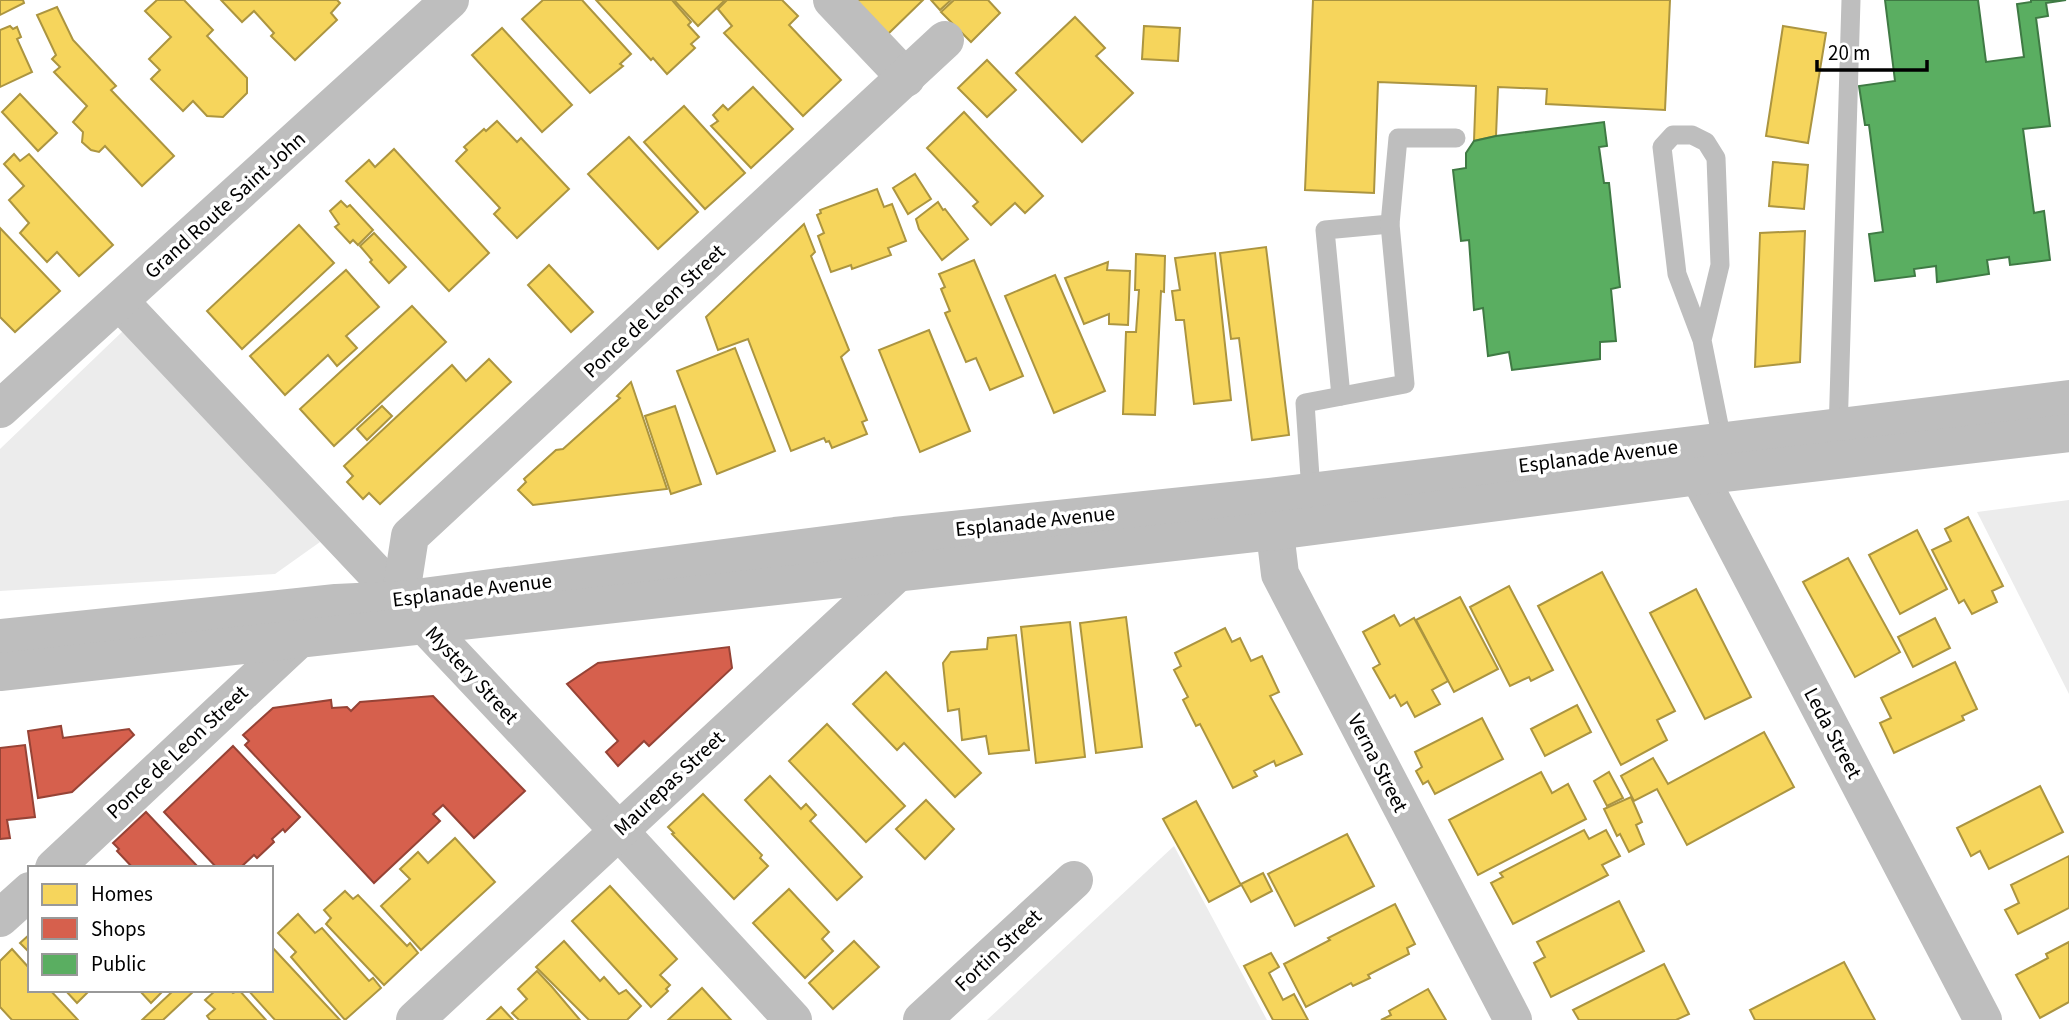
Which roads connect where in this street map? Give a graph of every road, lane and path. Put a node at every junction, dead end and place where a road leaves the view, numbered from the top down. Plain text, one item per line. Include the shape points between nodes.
1 (450, 0) edge
2 (832, 0) edge
3 (1851, 0) edge
4 (945, 40) dead end
5 (906, 78) junction
6 (1456, 138) dead end
7 (1390, 224) junction
8 (120, 302) junction
9 (1703, 340) junction
10 (1341, 396) junction
11 (2069, 399) edge
12 (1, 404) edge
13 (2069, 433) edge
14 (1839, 444) junction
15 (1702, 454) junction
16 (1311, 492) junction
17 (1272, 514) junction
18 (896, 555) junction
19 (413, 612) junction
20 (301, 637) junction
21 (0, 638) edge
22 (0, 672) edge
23 (618, 830) junction
24 (56, 866) edge
25 (1073, 880) dead end
26 (28, 893) edge
27 (0, 918) edge
28 (415, 1020) edge
29 (793, 1020) edge
30 (922, 1020) edge
31 (1513, 1020) edge
32 (1983, 1020) edge

1 - 8 street, Grand Route Saint John
2 - 5 street
3 - 14 lane
4 - 5 street, Ponce de Leon Street
5 - 19 street, Ponce de Leon Street via 410,536
6 - 7 lane via 1398,138
7 - 10 lane via 1405,384
7 - 10 lane via 1325,230
8 - 12 street, Grand Route Saint John
8 - 19 street, Mystery Street
9 - 9 lane via 1677,274 1662,147 1673,135 1692,135 1706,142 1716,158 1720,265
9 - 15 lane
10 - 16 lane via 1305,403
11 - 14 street, Esplanade Avenue
13 - 14 street, Esplanade Avenue
14 - 15 street, Esplanade Avenue
15 - 16 street, Esplanade Avenue
15 - 17 street, Esplanade Avenue
15 - 32 street, Leda Street
16 - 17 street, Esplanade Avenue
17 - 18 street, Esplanade Avenue
17 - 31 street, Verna Street via 1280,574
18 - 19 street, Esplanade Avenue
18 - 23 street, Maurepas Street
19 - 20 street, Esplanade Avenue
19 - 21 street, Esplanade Avenue via 336,603
19 - 23 street, Mystery Street
20 - 22 street, Esplanade Avenue
20 - 24 street, Ponce de Leon Street
23 - 28 street, Maurepas Street
23 - 29 street, Mystery Street
25 - 30 street, Fortin Street
26 - 27 street

